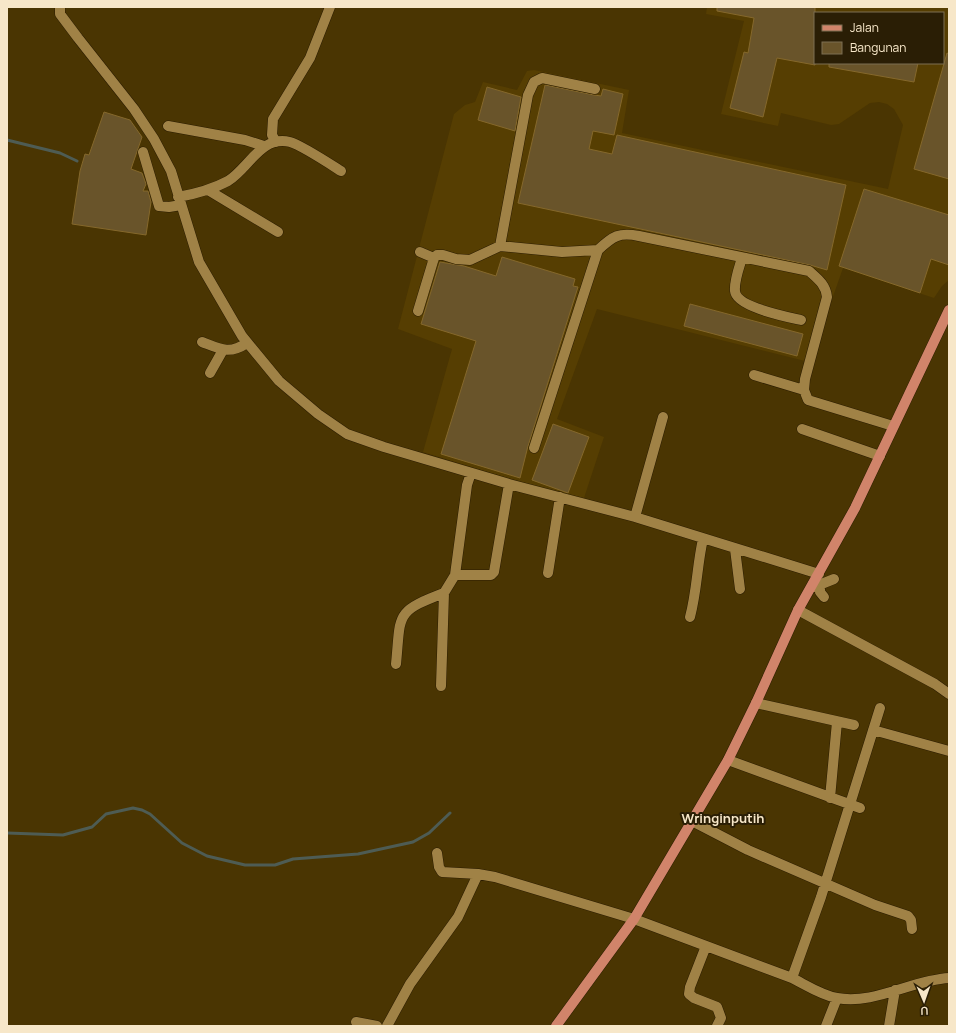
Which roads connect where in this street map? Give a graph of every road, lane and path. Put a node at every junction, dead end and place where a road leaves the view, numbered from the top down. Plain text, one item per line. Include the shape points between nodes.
1 (330, 7) edge
2 (59, 9) edge
3 (596, 89) dead end
4 (168, 126) dead end
5 (276, 142) junction
6 (264, 146) junction
7 (144, 152) dead end
8 (341, 171) dead end
9 (208, 190) junction
10 (180, 201) junction
11 (278, 232) dead end
12 (500, 246) junction
13 (598, 250) junction
14 (420, 252) dead end
15 (434, 258) junction
16 (742, 258) junction
17 (949, 310) edge
18 (418, 311) dead end
19 (801, 320) dead end
20 (202, 342) dead end
21 (247, 343) junction
22 (223, 350) junction
23 (210, 373) dead end
24 (754, 375) dead end
25 (804, 390) junction
26 (663, 417) dead end
27 (893, 426) junction
28 (802, 429) dead end
29 (534, 448) dead end
30 (880, 456) junction
31 (471, 473) junction
32 (509, 484) junction
33 (560, 498) junction
34 (635, 517) junction
35 (703, 539) junction
36 (735, 549) junction
37 (548, 573) dead end
38 (818, 574) junction
39 (455, 575) junction
40 (834, 579) dead end
41 (817, 585) junction
42 (740, 589) dead end
43 (444, 593) junction
44 (824, 597) dead end
45 (798, 610) junction
46 (690, 616) dead end
47 (396, 664) dead end
48 (440, 686) dead end
49 (949, 694) edge
50 (756, 703) junction
51 (880, 708) dead end
52 (837, 722) junction
53 (854, 726) dead end
54 (873, 730) junction
55 (949, 751) edge
56 (728, 760) junction
57 (830, 798) junction
58 (849, 805) junction
59 (860, 808) dead end
60 (692, 820) junction
61 (438, 853) dead end
62 (478, 874) junction
63 (825, 882) junction
64 (634, 919) junction
65 (912, 929) dead end
66 (706, 946) junction
67 (792, 978) junction
68 (949, 978) edge
69 (895, 990) junction
70 (837, 998) junction
71 (356, 1022) dead end
72 (377, 1026) edge
73 (387, 1026) edge
74 (556, 1026) edge
75 (717, 1026) edge
76 (826, 1026) edge
77 (889, 1026) edge

1 - 5 street via 310,58 273,119 272,135
2 - 10 street via 154,139 171,172
3 - 12 street via 542,78 534,82 528,95
4 - 6 street
5 - 6 street
5 - 8 street via 291,142
6 - 9 street via 241,172
7 - 10 street via 159,206 169,207
9 - 10 street
9 - 11 street
10 - 21 street via 199,262
12 - 13 street via 562,252
12 - 15 street via 470,260 456,260 443,255
13 - 16 street via 615,236 631,234
13 - 29 street
14 - 15 street
15 - 18 street
16 - 19 street via 735,293 739,300 754,307
16 - 25 street via 809,271 827,289 825,310 811,355
17 - 27 main road
20 - 22 street
21 - 22 street via 233,350
21 - 31 street via 279,381 318,414 347,434
22 - 23 street
24 - 25 street
25 - 27 street via 808,400 815,403
26 - 34 street
27 - 30 main road
28 - 30 street
30 - 38 main road via 855,508
31 - 32 street
31 - 39 street via 467,485
32 - 33 street
32 - 39 street via 494,572 491,575
33 - 34 street
33 - 37 street
34 - 35 street
35 - 36 street
35 - 46 street
36 - 38 street
36 - 42 street
38 - 41 main road
39 - 43 street
40 - 41 street
41 - 44 street
41 - 45 main road
43 - 47 street via 418,604 402,615
43 - 48 street
45 - 49 street
45 - 50 main road
50 - 52 street
50 - 56 main road
51 - 54 street
52 - 53 street
52 - 57 street
54 - 55 street
54 - 58 street
56 - 57 street
56 - 60 main road
57 - 58 street
58 - 59 street
58 - 63 street
60 - 63 street via 748,850
60 - 64 main road
61 - 62 street via 442,872
62 - 64 street
62 - 73 street via 458,917 410,984
63 - 65 street via 908,916
63 - 67 street
64 - 66 street
64 - 74 main road
66 - 67 street
66 - 75 street via 689,994 718,1007 721,1018
67 - 70 street
68 - 69 street
69 - 70 street via 856,999
69 - 77 street
70 - 76 street
71 - 72 street

